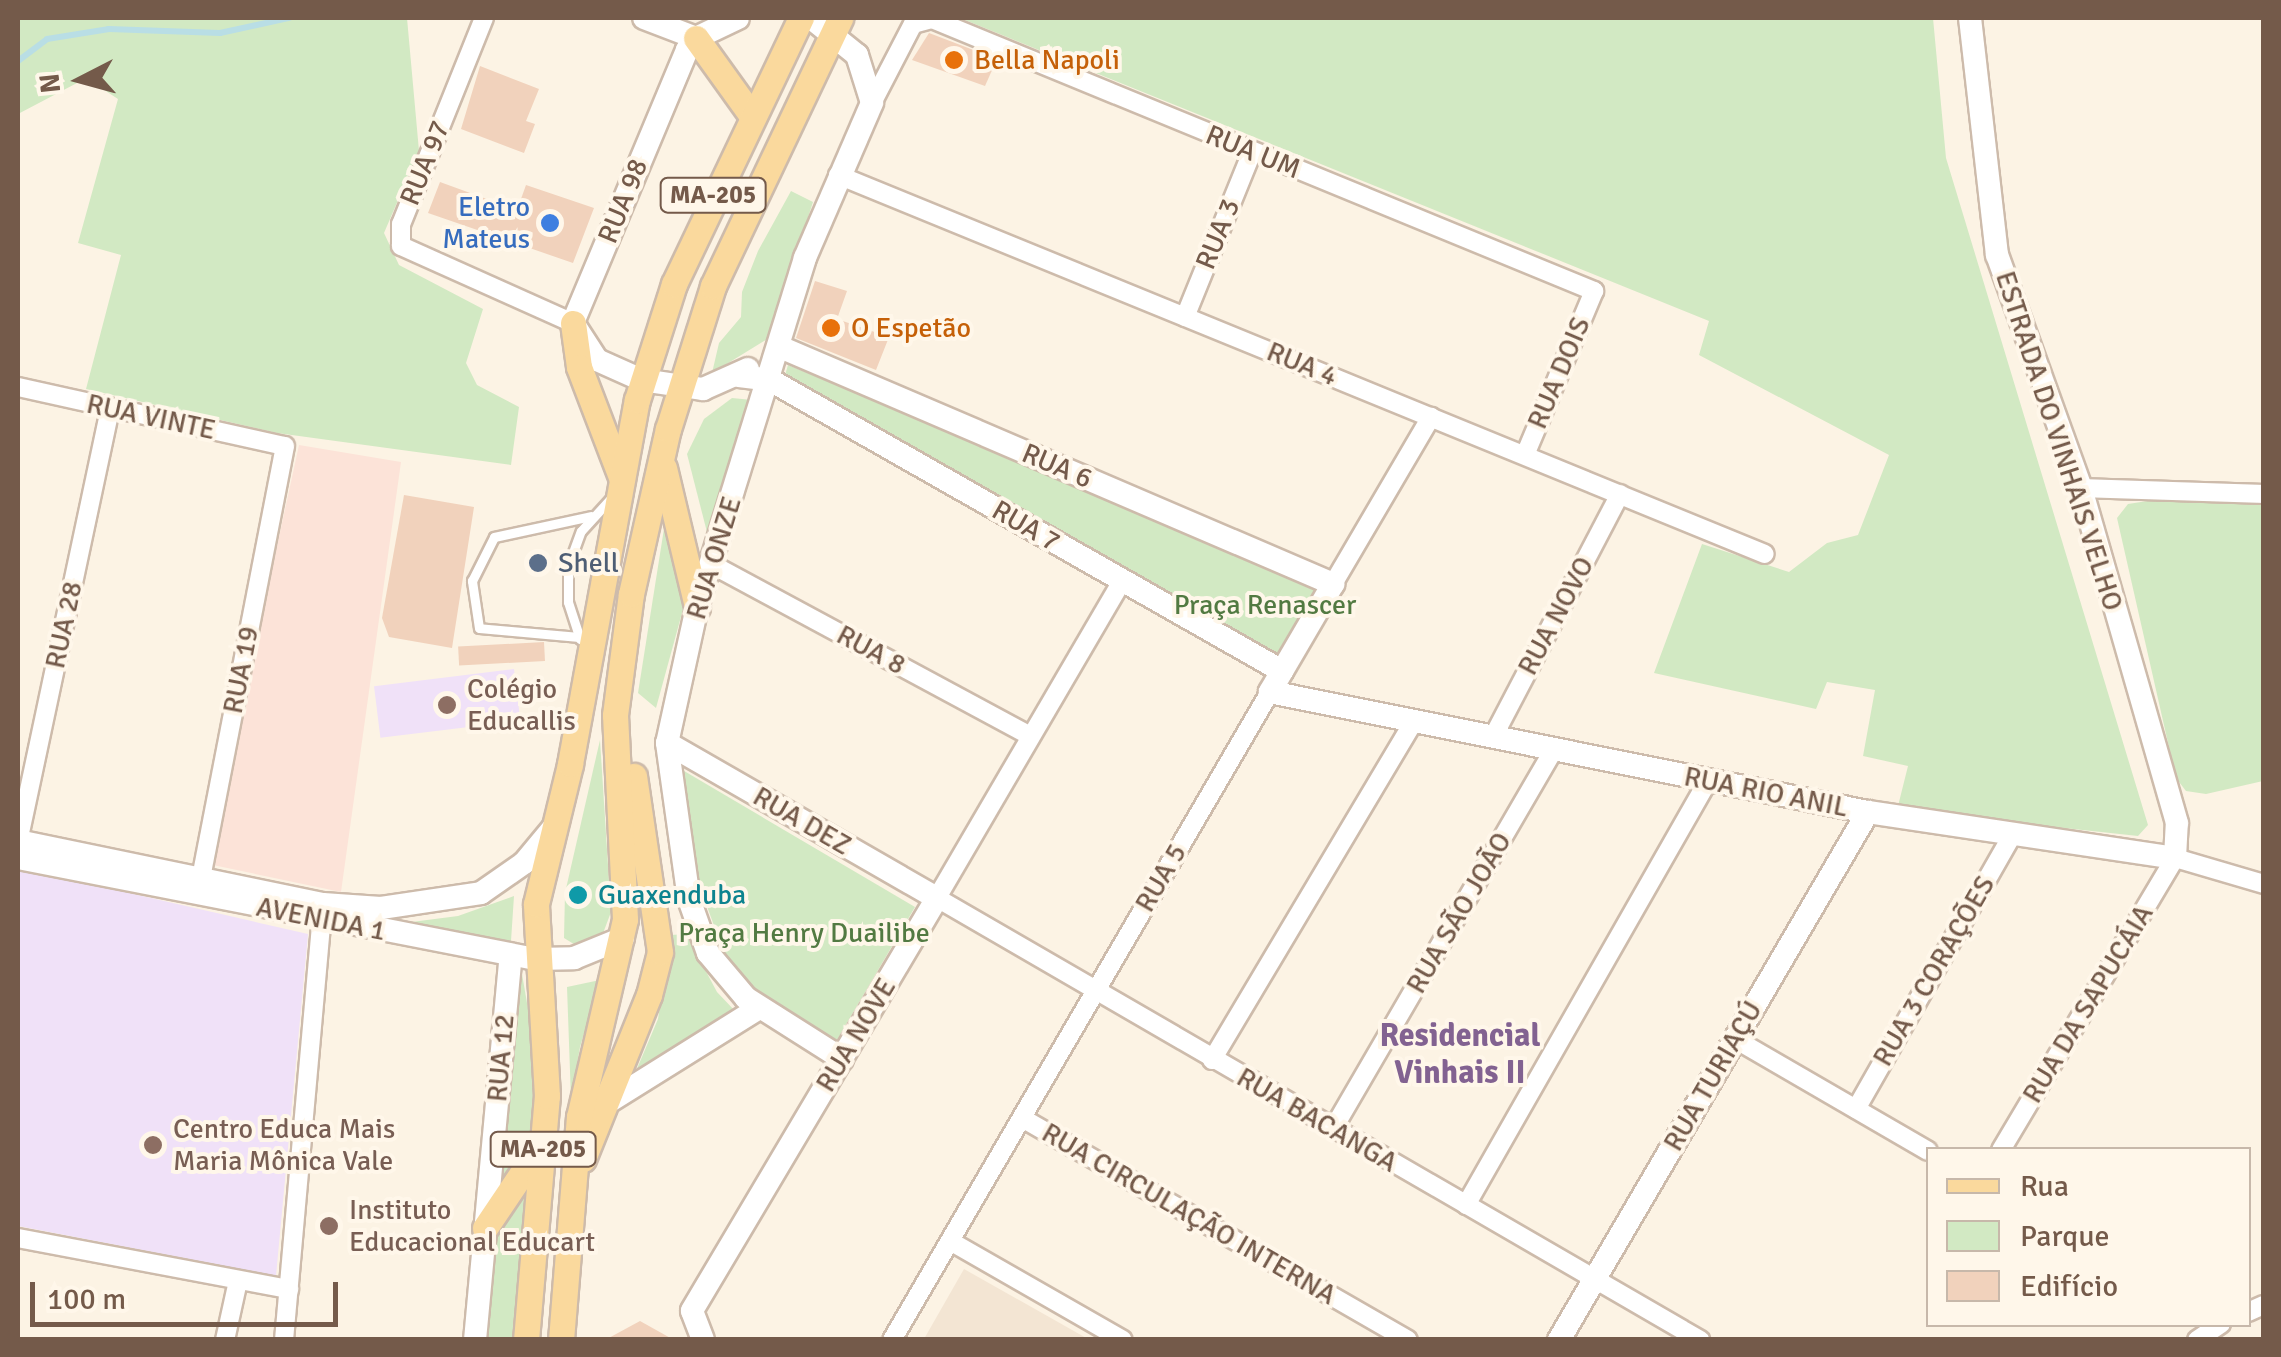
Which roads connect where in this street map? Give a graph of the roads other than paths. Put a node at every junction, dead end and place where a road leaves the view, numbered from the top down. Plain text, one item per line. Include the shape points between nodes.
1 (484, 18) edge
2 (644, 18) edge
3 (738, 18) edge
4 (801, 18) edge
5 (811, 18) edge
6 (1970, 18) edge
7 (837, 24) edge
8 (913, 24) joint
9 (696, 38) junction
10 (872, 103) junction
11 (752, 116) junction
12 (1252, 152) junction
13 (838, 175) junction
14 (1594, 292) joint
15 (1184, 316) junction
16 (572, 324) junction
17 (780, 348) junction
18 (739, 376) junction
19 (642, 380) junction
20 (770, 380) junction
21 (18, 388) edge
22 (679, 388) junction
23 (110, 408) junction
24 (1431, 417) junction
25 (285, 446) joint
26 (1525, 456) junction
27 (661, 458) junction
28 (620, 485) junction
29 (2080, 488) junction
30 (1620, 494) junction
31 (2264, 494) edge
32 (591, 516) junction
33 (1766, 554) dead end
34 (712, 564) junction
35 (1122, 581) junction
36 (1333, 584) junction
37 (631, 594) junction
38 (697, 607) junction
39 (584, 645) junction
40 (1276, 682) junction
41 (1414, 721) junction
42 (1032, 736) junction
43 (1493, 737) junction
44 (667, 744) junction
45 (1554, 750) junction
46 (1708, 780) junction
47 (1868, 812) junction
48 (556, 824) junction
49 (2013, 834) junction
50 (18, 841) edge
51 (18, 858) edge
52 (2175, 858) junction
53 (2264, 884) edge
54 (199, 886) junction
55 (937, 898) junction
56 (323, 912) junction
57 (623, 938) junction
58 (523, 957) junction
59 (1094, 992) junction
60 (760, 1008) junction
61 (1735, 1038) junction
62 (842, 1059) junction
63 (1212, 1060) junction
64 (607, 1103) junction
65 (1856, 1109) junction
66 (1022, 1118) junction
67 (1333, 1129) junction
68 (543, 1141) junction
69 (2003, 1147) edge
70 (1926, 1150) edge
71 (573, 1182) junction
72 (1466, 1205) junction
73 (485, 1228) junction
74 (18, 1238) edge
75 (950, 1241) junction
76 (1594, 1279) junction
77 (238, 1281) junction
78 (289, 1288) junction
79 (707, 1337) edge
80 (226, 1340) edge
81 (284, 1340) edge
82 (475, 1340) edge
83 (526, 1340) edge
84 (561, 1340) edge
85 (892, 1340) edge
86 (1123, 1340) edge
87 (1408, 1340) edge
88 (1559, 1340) edge
89 (1700, 1340) edge

1 - 16 street, RUA 97 via 401,224 401,246
2 - 9 street
3 - 9 street
4 - 11 main road, MA-205
5 - 7 street
6 - 29 street, ESTRADA DO VINHAIS VELHO via 1997,255
7 - 10 street via 862,64
7 - 22 main road, MA-205 via 727,253
8 - 10 street, RUA ONZE
8 - 12 street, RUA UM via 932,20
9 - 11 main road
9 - 16 street, RUA 98
10 - 13 street, RUA ONZE
11 - 19 main road, MA-205 via 674,284
12 - 14 street, RUA UM
12 - 15 street, RUA 3
13 - 15 street, RUA 4
13 - 17 street, RUA ONZE
14 - 26 street, RUA DOIS
15 - 24 street, RUA 4
16 - 19 street via 597,360
16 - 28 main road via 583,380
17 - 18 street
17 - 20 street, RUA ONZE
17 - 36 street, RUA 6
18 - 20 street
18 - 22 street
19 - 22 street
19 - 28 main road, MA-205
20 - 34 street, RUA ONZE
20 - 35 street, RUA 7
21 - 23 street, RUA VINTE
22 - 27 main road, MA-205
23 - 25 street, RUA VINTE
23 - 50 street, RUA 28
24 - 26 street, RUA 4
24 - 36 street, RUA 5
25 - 54 street, RUA 19
26 - 30 street, RUA 4
27 - 37 main road, MA-205
27 - 38 main road
28 - 32 lane
28 - 39 main road, MA-205
29 - 31 street
29 - 52 street, ESTRADA DO VINHAIS VELHO via 2177,823
30 - 33 street, RUA 4
30 - 43 street, RUA NOVO
32 - 39 lane via 568,566 568,602
32 - 39 lane via 494,537 472,581 479,628
34 - 38 street, RUA ONZE
34 - 42 street, RUA 8
35 - 40 street, RUA 7
35 - 42 street, RUA NOVE
36 - 40 street, RUA 5
37 - 57 main road, MA-205 via 615,716
37 - 64 main road via 631,749 660,952
38 - 44 street, RUA ONZE
39 - 48 main road, MA-205
40 - 41 street, RUA RIO ANIL
40 - 59 street, RUA 5
41 - 43 street, RUA RIO ANIL
41 - 63 street
42 - 55 street, RUA NOVE
43 - 45 street, RUA RIO ANIL
44 - 55 street, RUA DEZ
44 - 60 street, RUA ONZE via 698,928 720,973
45 - 46 street, RUA RIO ANIL
45 - 67 street, RUA SÃO JOÃO
46 - 47 street, RUA RIO ANIL
46 - 72 street
47 - 49 street, RUA RIO ANIL
47 - 61 street, RUA TURIAÇÚ
48 - 56 street, AVENIDA 1 via 506,878 468,897
48 - 58 main road, MA-205
49 - 52 street, RUA RIO ANIL
49 - 65 street, RUA 3 CORAÇÕES
50 - 54 street, AVENIDA 1
51 - 54 street, AVENIDA 1
52 - 53 street, RUA RIO ANIL
52 - 69 street, RUA DA SAPUCÁIA
54 - 56 street, AVENIDA 1
55 - 59 street, RUA BACANGA
55 - 62 street, RUA NOVE
56 - 58 street, AVENIDA 1
56 - 78 street
57 - 58 street, AVENIDA 1 via 574,958
57 - 71 main road, MA-205 via 580,1117
58 - 68 main road, MA-205 via 548,1079
58 - 73 street, RUA 12
59 - 63 street, RUA BACANGA
59 - 66 street, RUA 5
60 - 62 street, RUA ONZE
60 - 64 street
61 - 65 street
61 - 76 street, RUA TURIAÇÚ
62 - 79 street, RUA NOVE via 692,1311
63 - 67 street, RUA BACANGA
64 - 71 main road
65 - 70 street
66 - 75 street, RUA 5
66 - 87 street, RUA CIRCULAÇÃO INTERNA
67 - 72 street, RUA BACANGA
68 - 73 main road
68 - 83 main road, MA-205
71 - 84 main road, MA-205
72 - 76 street, RUA BACANGA
73 - 82 street, RUA 12
74 - 77 street
75 - 85 street, RUA 5
75 - 86 street
76 - 88 street, RUA TURIAÇÚ
76 - 89 street, RUA BACANGA
77 - 78 street
77 - 80 street
78 - 81 street

